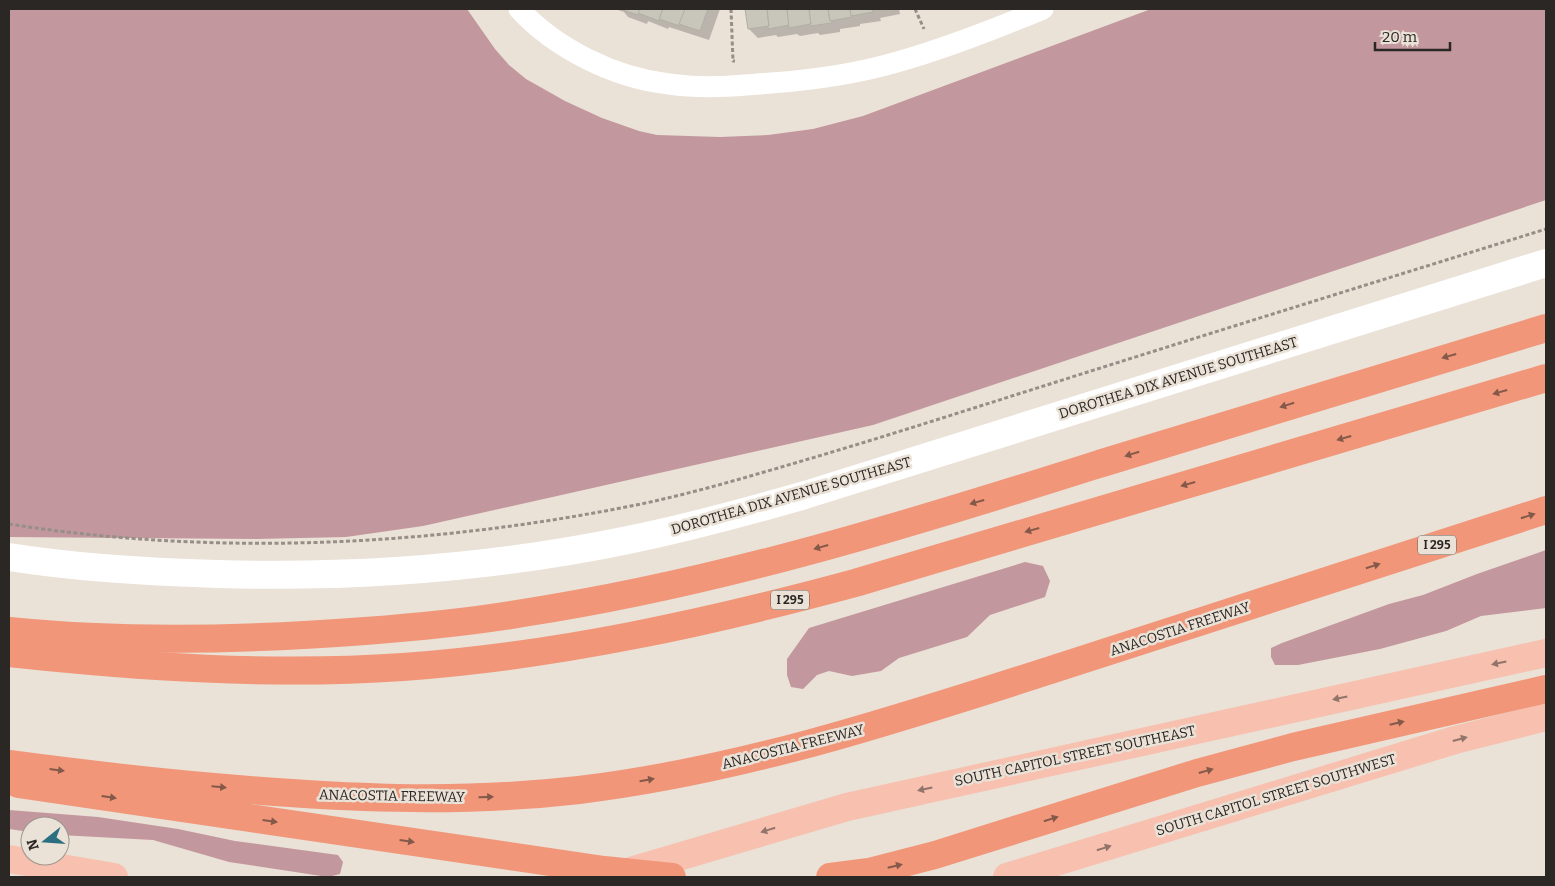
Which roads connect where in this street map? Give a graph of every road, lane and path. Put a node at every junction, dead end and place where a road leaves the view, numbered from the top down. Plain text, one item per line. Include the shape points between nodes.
1 (519, 9) edge
2 (731, 9) edge
3 (915, 9) edge
4 (1043, 9) edge
5 (931, 27) dead end
6 (924, 29) junction
7 (916, 32) dead end
8 (733, 61) junction
9 (724, 62) dead end
10 (741, 62) dead end
11 (1546, 229) edge
12 (1546, 263) edge
13 (1546, 328) edge
14 (1546, 378) edge
15 (1546, 510) edge
16 (9, 524) edge
17 (9, 557) edge
18 (9, 631) edge
19 (9, 652) edge
20 (1546, 653) edge
21 (1546, 690) edge
22 (1546, 717) edge
23 (9, 764) edge
24 (9, 783) edge
25 (9, 859) edge
26 (114, 877) edge
27 (609, 877) edge
28 (672, 877) edge
29 (830, 877) edge
30 (1007, 877) edge

1 - 4 street via 560,43 601,65 667,84 697,87 735,87 816,79 869,69 920,56
2 - 8 path
3 - 6 path
5 - 6 path
6 - 7 path
8 - 9 path
8 - 10 path
11 - 16 path via 862,444 642,504 521,525 331,542 173,541
12 - 17 main road, DOROTHEA DIX AVENUE SOUTHEAST via 804,495 709,522 627,540 447,567 312,575 136,571
13 -> 18 highway via 816,549 613,597 481,620 276,637 130,638
14 -> 19 highway, I 295 via 846,585 766,607 591,643 447,663 313,670 222,670
23 -> 15 highway, ANACOSTIA FREEWAY / I 295 via 167,783 349,796 496,796 622,784 757,757 892,721
20 -> 27 main road, SOUTH CAPITOL STREET SOUTHEAST via 846,807
29 -> 21 highway via 869,872 935,856 1197,773 1293,747
30 -> 22 main road, SOUTH CAPITOL STREET SOUTHWEST via 1446,743
24 -> 28 highway
25 - 26 main road

